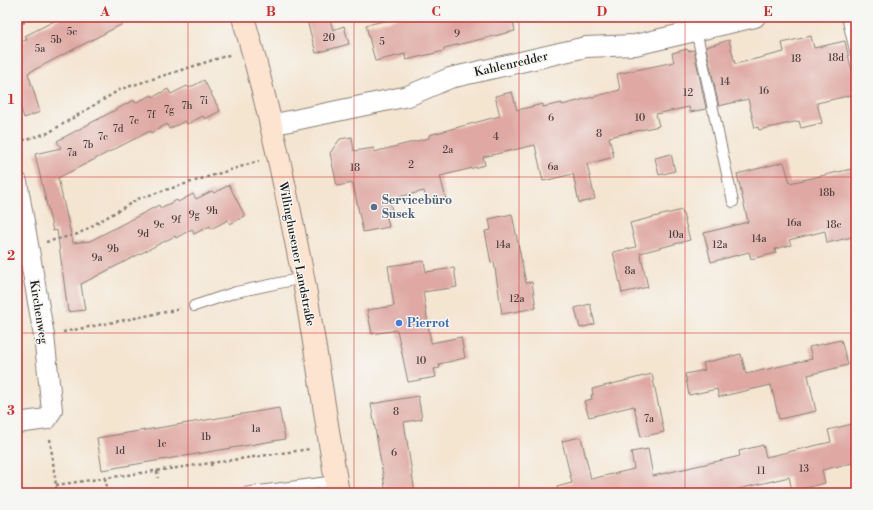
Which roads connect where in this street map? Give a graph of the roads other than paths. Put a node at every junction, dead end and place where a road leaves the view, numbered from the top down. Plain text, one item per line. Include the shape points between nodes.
1 (243, 17) edge
2 (755, 17) edge
3 (847, 17) edge
4 (696, 30) junction
5 (856, 54) edge
6 (271, 125) junction
7 (17, 182) edge
8 (733, 202) dead end
9 (303, 278) junction
10 (194, 306) road end
11 (17, 423) edge
12 (337, 487) edge
13 (244, 493) edge

1 - 6 street, Willinghusener Landstraße
2 - 4 street, Kahlenredder
3 - 5 lane
4 - 6 street, Kahlenredder via 635,45 586,47 450,78 408,96
4 - 8 lane
6 - 9 street, Willinghusener Landstraße
7 - 11 street, Kirchenweg via 44,336 52,410 48,418
9 - 10 lane via 236,292
9 - 12 street, Willinghusener Landstraße
12 - 13 lane

